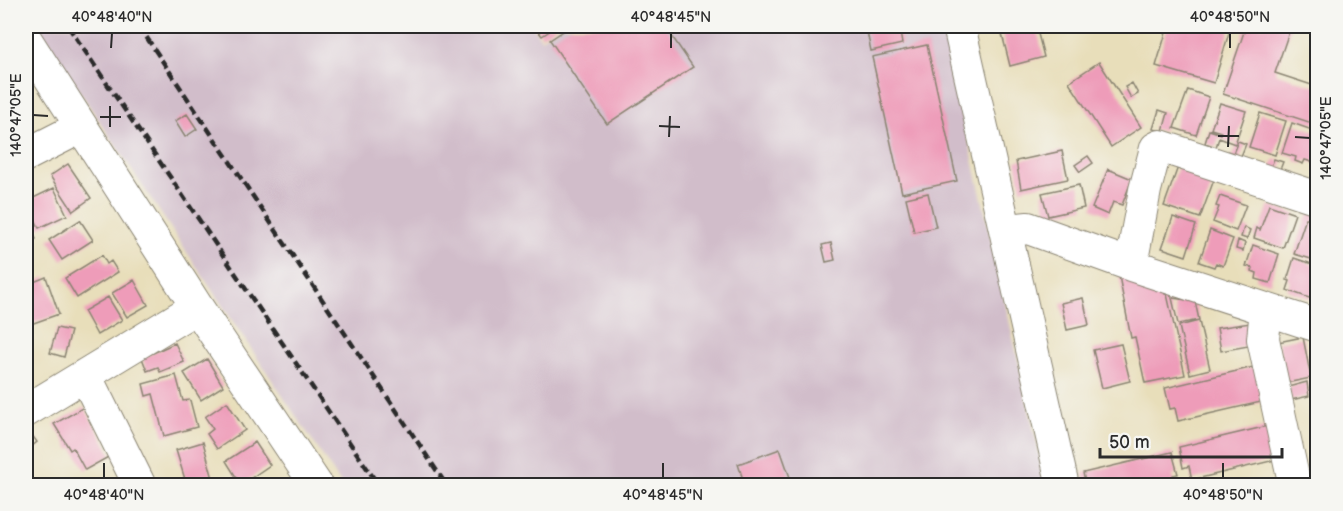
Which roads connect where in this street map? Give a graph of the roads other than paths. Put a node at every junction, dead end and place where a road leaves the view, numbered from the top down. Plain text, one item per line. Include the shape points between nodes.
1 (959, 26) edge
2 (26, 40) edge
3 (81, 127) junction
4 (26, 155) edge
5 (1317, 198) edge
6 (1006, 230) junction
7 (1131, 265) junction
8 (197, 307) junction
9 (1266, 309) junction
10 (1317, 325) edge
11 (85, 375) junction
12 (26, 411) edge
13 (140, 486) edge
14 (317, 486) edge
15 (1063, 486) edge
16 (1295, 486) edge

1 - 6 street
2 - 3 street
3 - 4 street
3 - 8 street
5 - 7 street via 1160,146 1156,148 1145,190
6 - 7 street via 1028,228
6 - 15 street
7 - 9 street
8 - 11 street
8 - 14 street
9 - 10 street
9 - 16 street via 1263,339
11 - 12 street
11 - 13 street

